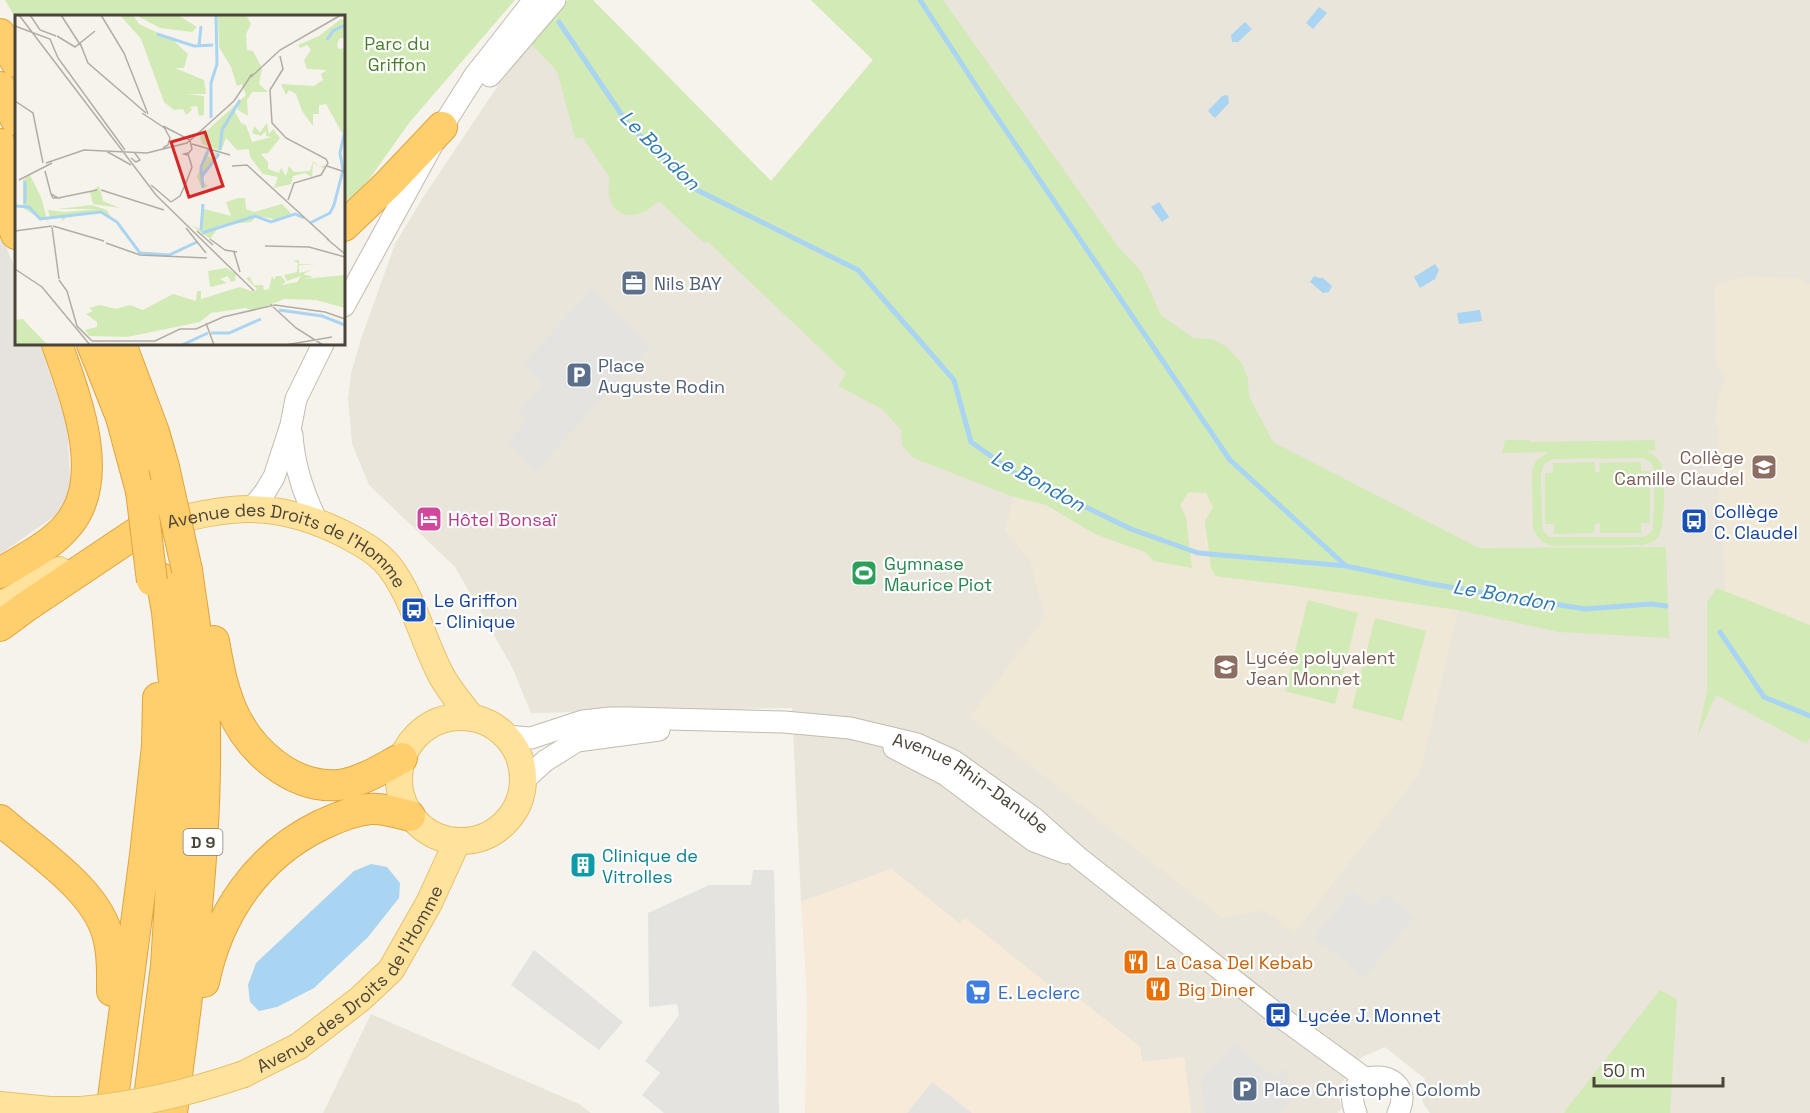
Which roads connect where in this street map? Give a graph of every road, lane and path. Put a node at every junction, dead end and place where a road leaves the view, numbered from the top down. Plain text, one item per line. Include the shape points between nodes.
1 (555, 0) edge
2 (532, 11) edge
3 (0, 34) edge
4 (15, 61) edge
5 (0, 87) edge
6 (15, 118) edge
7 (442, 127) junction
8 (0, 144) edge
9 (15, 176) edge
10 (0, 193) edge
11 (345, 225) edge
12 (15, 231) edge
13 (345, 304) edge
14 (57, 345) edge
15 (92, 345) edge
16 (121, 345) edge
17 (133, 345) edge
18 (323, 345) edge
19 (291, 425) junction
20 (155, 474) junction
21 (252, 508) junction
22 (318, 521) junction
23 (136, 533) junction
24 (0, 573) edge
25 (175, 574) junction
26 (0, 606) edge
27 (0, 626) edge
28 (472, 717) junction
29 (735, 722) junction
30 (506, 736) junction
31 (402, 758) junction
32 (524, 780) junction
33 (410, 816) junction
34 (0, 820) edge
35 (457, 842) junction
36 (1366, 1079) junction
37 (1399, 1104) edge
38 (0, 1105) edge
39 (93, 1111) edge
40 (111, 1113) edge
41 (147, 1113) edge
42 (172, 1113) edge
43 (186, 1113) edge
44 (1356, 1113) edge
45 (1413, 1113) edge

1 - 2 street
2 - 7 street
3 - 4 highway
5 - 6 highway
7 - 11 highway
7 - 13 street
8 - 9 highway
10 - 12 highway
14 - 24 highway via 86,443 85,495 67,527 48,544
15 - 20 highway, D 9 via 121,417
16 - 20 highway, D 9 via 154,432
17 - 20 highway via 148,378
18 - 19 street via 296,399
19 - 21 street via 274,477
19 - 22 street via 299,477
20 - 25 highway
20 - 25 highway, D 9, bridge via 156,549
21 - 22 main road, Avenue des Droits de l'Homme via 283,511
21 - 23 main road, Avenue des Droits de l'Homme via 199,514
22 - 28 main road, Avenue des Droits de l'Homme via 368,547 384,560 406,593 445,682
23 - 26 main road, Avenue des Droits de l'Homme via 52,573
23 - 27 highway
25 - 31 highway via 237,722 267,759 302,779 340,784 356,781
25 - 40 highway, D 9 via 158,684 157,746
25 - 41 highway, D 9 via 167,612 177,713 178,772 166,966
25 - 42 highway, D 9 via 198,648 205,725 200,885
28 - 30 main road
28 - 31 main road via 438,721 410,742
29 - 30 street, Avenue Rhin-Danube via 610,718 583,721 531,738
29 - 32 street, Avenue Rhin-Danube via 578,741 545,761
29 - 36 street, Avenue Rhin-Danube via 850,728 946,775 1034,841 1079,858
30 - 32 main road via 516,749
31 - 33 main road via 398,778 401,798
32 - 35 main road via 520,800 510,818 496,831 478,840
33 - 35 main road via 437,838
33 - 43 highway via 370,809 339,817 277,853 244,887 213,945 206,970
34 - 39 highway via 73,883 101,920 109,939 112,968
35 - 39 main road, Avenue des Droits de l'Homme, bridge via 429,903 391,970 299,1046 244,1074 196,1090
36 - 37 street via 1386,1078 1398,1088
36 - 44 street via 1355,1090
37 - 45 street
38 - 39 main road, Avenue des Droits de l'Homme

